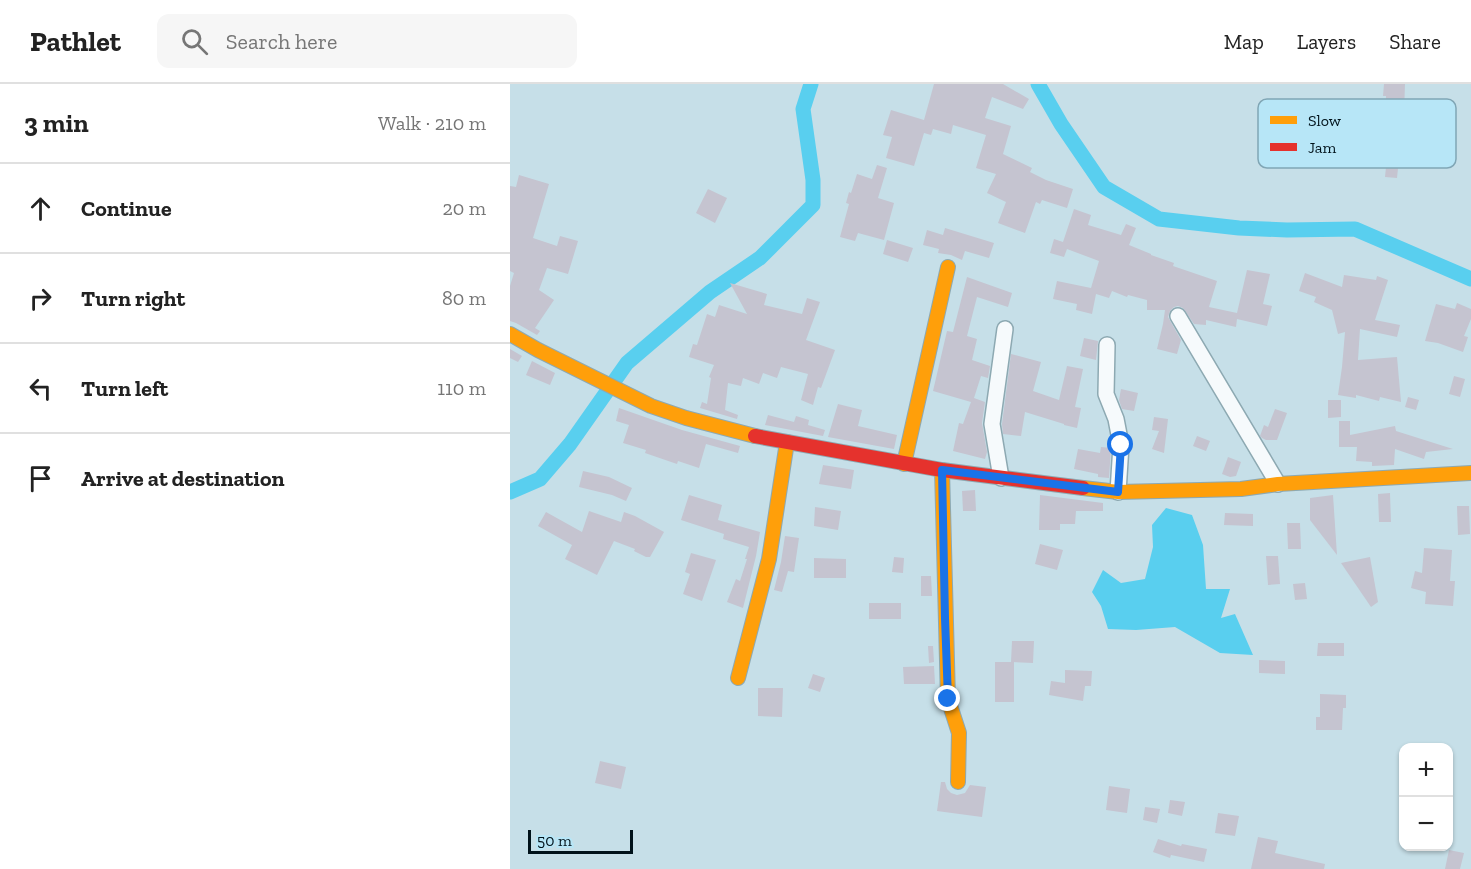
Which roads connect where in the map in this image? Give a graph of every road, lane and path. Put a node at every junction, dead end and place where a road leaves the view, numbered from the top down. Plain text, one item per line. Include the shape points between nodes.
1 (948, 267) dead end
2 (1178, 316) dead end
3 (1005, 329) dead end
4 (510, 333) edge
5 (1107, 345) dead end
6 (787, 442) junction
7 (904, 464) junction
8 (942, 470) junction
9 (1471, 473) edge
10 (1001, 478) junction
11 (1278, 484) junction
12 (1118, 492) junction
13 (738, 678) dead end
14 (958, 782) dead end

1 - 7 street
2 - 11 street
3 - 10 street via 992,424
4 - 6 street via 651,406
5 - 12 street via 1106,394 1121,445
6 - 7 street
6 - 13 street via 769,559
7 - 8 street
8 - 10 street
8 - 14 street via 948,699 959,733
9 - 11 street
10 - 12 street
11 - 12 street via 1241,489

